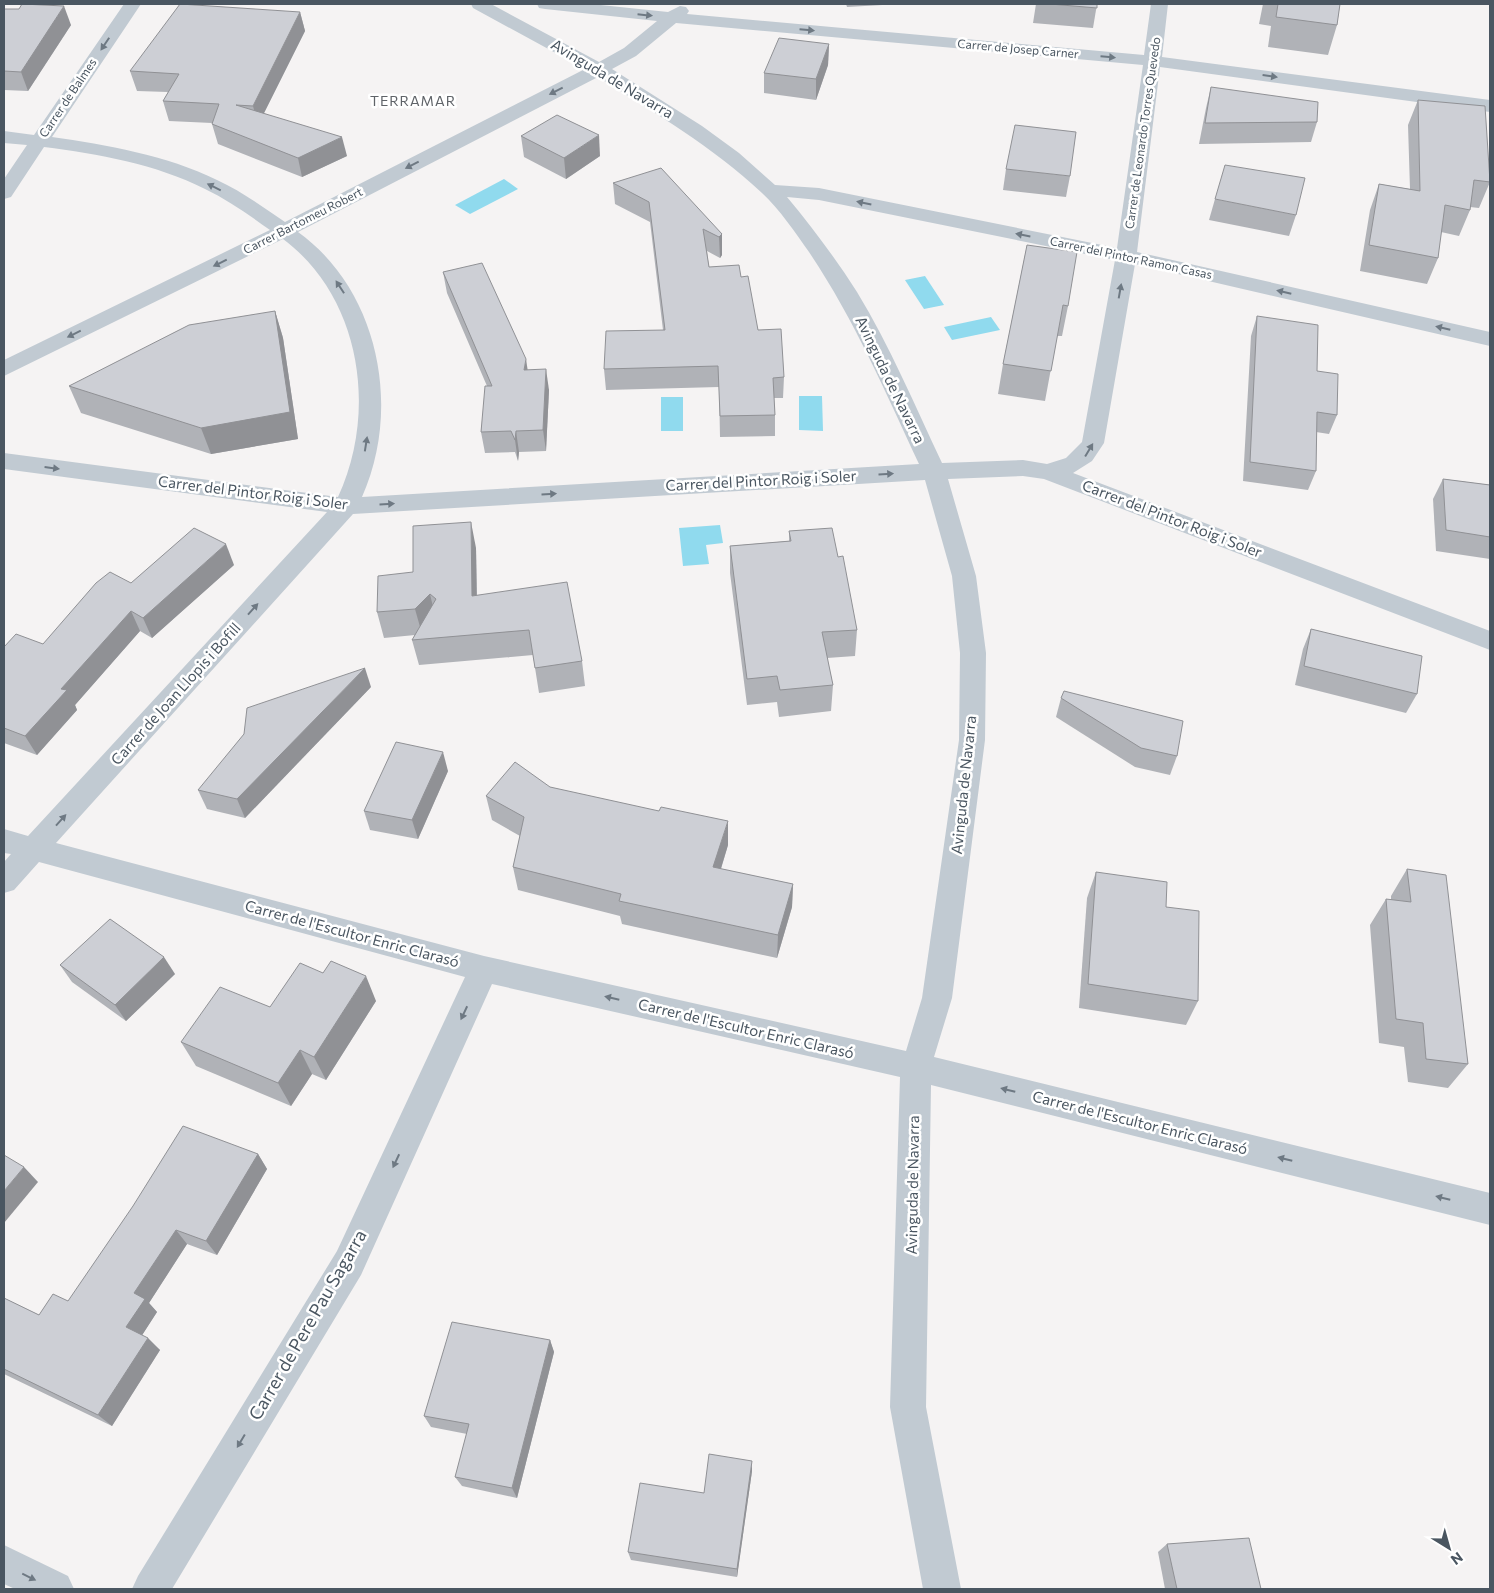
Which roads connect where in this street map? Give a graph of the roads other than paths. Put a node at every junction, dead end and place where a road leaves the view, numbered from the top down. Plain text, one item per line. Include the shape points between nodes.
1 (132, 4) edge
2 (479, 4) edge
3 (544, 4) edge
4 (686, 4) edge
5 (1160, 4) edge
6 (674, 18) junction
7 (1153, 61) junction
8 (599, 69) junction
9 (1490, 106) edge
10 (4, 137) edge
11 (38, 142) junction
12 (770, 190) junction
13 (4, 193) edge
14 (284, 231) junction
15 (1126, 256) junction
16 (1490, 339) edge
17 (4, 369) edge
18 (4, 461) edge
19 (934, 471) junction
20 (1047, 472) junction
21 (346, 506) junction
22 (1490, 641) edge
23 (4, 842) edge
24 (34, 850) junction
25 (4, 881) edge
26 (484, 969) junction
27 (916, 1067) junction
28 (1490, 1209) edge
29 (4, 1564) edge
30 (55, 1589) edge
31 (151, 1589) edge
32 (942, 1589) edge

1 -> 11 street, Carrer de Balmes
2 - 8 street, Avinguda de Navarra
3 -> 6 street, Carrer de Josep Carner
4 - 6 street, Carrer Bartomeu Robert
5 - 7 street, Carrer de Leonardo Torres Quevedo
6 -> 7 street, Carrer de Josep Carner
6 - 8 street, Carrer Bartomeu Robert via 630,52
7 -> 9 street, Carrer de Josep Carner
7 - 15 street, Carrer de Leonardo Torres Quevedo
8 - 12 street, Avinguda de Navarra via 695,130
8 -> 14 street, Carrer Bartomeu Robert
10 - 11 street
11 - 13 street, Carrer de Balmes
14 -> 11 street via 237,198 194,176 150,163
15 -> 12 street, Carrer del Pintor Ramon Casas via 819,194
12 - 19 street, Avinguda de Navarra via 802,228 848,293
14 -> 17 street, Carrer Bartomeu Robert
21 -> 14 street via 362,466 370,416 364,342 353,308 337,283 318,258
16 -> 15 street, Carrer del Pintor Ramon Casas
20 -> 15 street, Carrer de Leonardo Torres Quevedo via 1084,458 1093,443
18 -> 21 street, Carrer del Pintor Roig i Soler
19 - 20 street, Carrer del Pintor Roig i Soler via 1024,468
21 -> 19 street, Carrer del Pintor Roig i Soler
19 - 27 street, Avinguda de Navarra via 964,576 973,652 972,740 937,998
20 - 22 street, Carrer del Pintor Roig i Soler
24 -> 21 street, Carrer de Joan Llopis i Bofill
23 - 24 street, Carrer de l'Escultor Enric Clarasó
24 - 25 street, Carrer de Joan Llopis i Bofill
24 - 26 street, Carrer de l'Escultor Enric Clarasó
27 -> 26 street, Carrer de l'Escultor Enric Clarasó
26 -> 31 street, Carrer de Pere Pau Sagarra via 349,1263
28 -> 27 street, Carrer de l'Escultor Enric Clarasó
27 - 32 street, Avinguda de Navarra via 908,1407
29 -> 30 street

